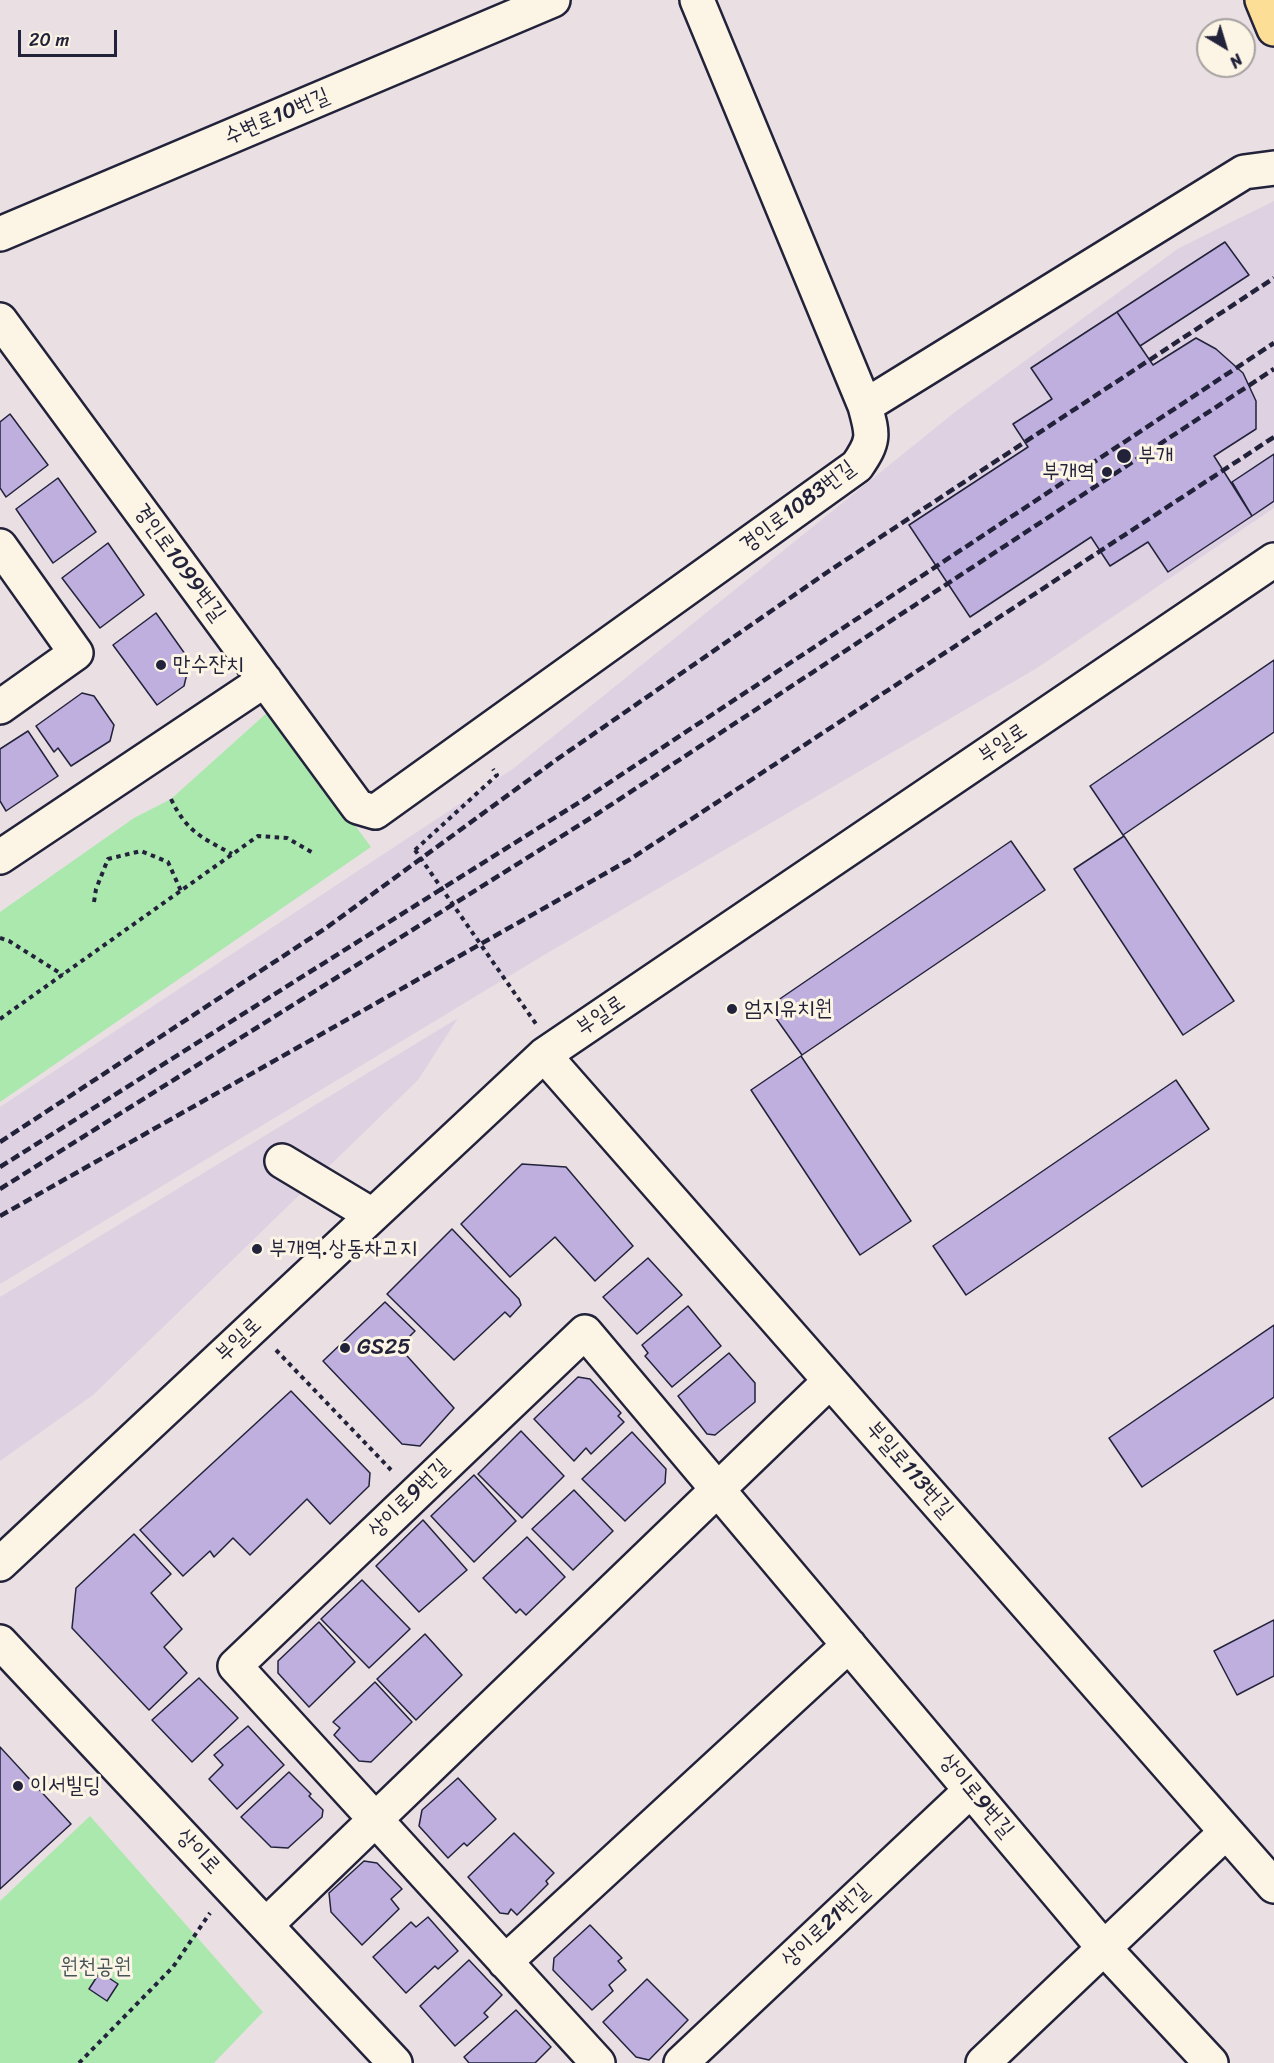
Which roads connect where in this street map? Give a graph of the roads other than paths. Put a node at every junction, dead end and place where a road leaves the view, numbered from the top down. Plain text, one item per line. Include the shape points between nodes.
1 (553, 0) edge
2 (697, 0) edge
3 (1262, 0) edge
4 (1274, 29) edge
5 (1274, 168) edge
6 (0, 234) edge
7 (0, 320) edge
8 (865, 406) junction
9 (0, 546) edge
10 (1274, 560) edge
11 (266, 680) junction
12 (0, 707) edge
13 (358, 807) joint
14 (0, 857) edge
15 (544, 1055) junction
16 (282, 1161) dead end
17 (372, 1215) junction
18 (830, 1381) junction
19 (718, 1490) junction
20 (0, 1564) edge
21 (0, 1642) edge
22 (849, 1645) junction
23 (971, 1790) junction
24 (376, 1820) junction
25 (1226, 1832) junction
26 (1274, 1886) edge
27 (266, 1925) junction
28 (1104, 1947) junction
29 (505, 1962) junction
30 (395, 2063) edge
31 (598, 2063) edge
32 (681, 2063) edge
33 (983, 2063) edge
34 (1211, 2063) edge

1 - 6 street, 수변로10번길
2 - 8 street, 경인로1083번길
3 - 4 main road
5 - 8 street via 1244,172
7 - 11 street, 경인로1099번길
8 - 13 street, 경인로1083번길 via 871,430 869,449 857,466 375,812
9 - 12 street via 76,653
10 - 15 street, 부일로
11 - 13 street, 경인로1099번길
11 - 14 street
15 - 17 street, 부일로
15 - 18 street, 부일로113번길
16 - 17 street
17 - 20 street, 부일로
18 - 19 street
18 - 25 street, 부일로113번길
19 - 22 street, 상이로9번길
19 - 24 street
19 - 24 street, 상이로9번길 via 585,1332 235,1666
21 - 27 street, 상이로
22 - 23 street, 상이로9번길
22 - 29 street
23 - 28 street, 상이로9번길
23 - 32 street, 상이로21번길
24 - 27 street
24 - 29 street, 상이로9번길
25 - 26 street, 부일로113번길
25 - 28 street
27 - 30 street, 상이로
28 - 33 street
28 - 34 street
29 - 31 street, 상이로9번길

